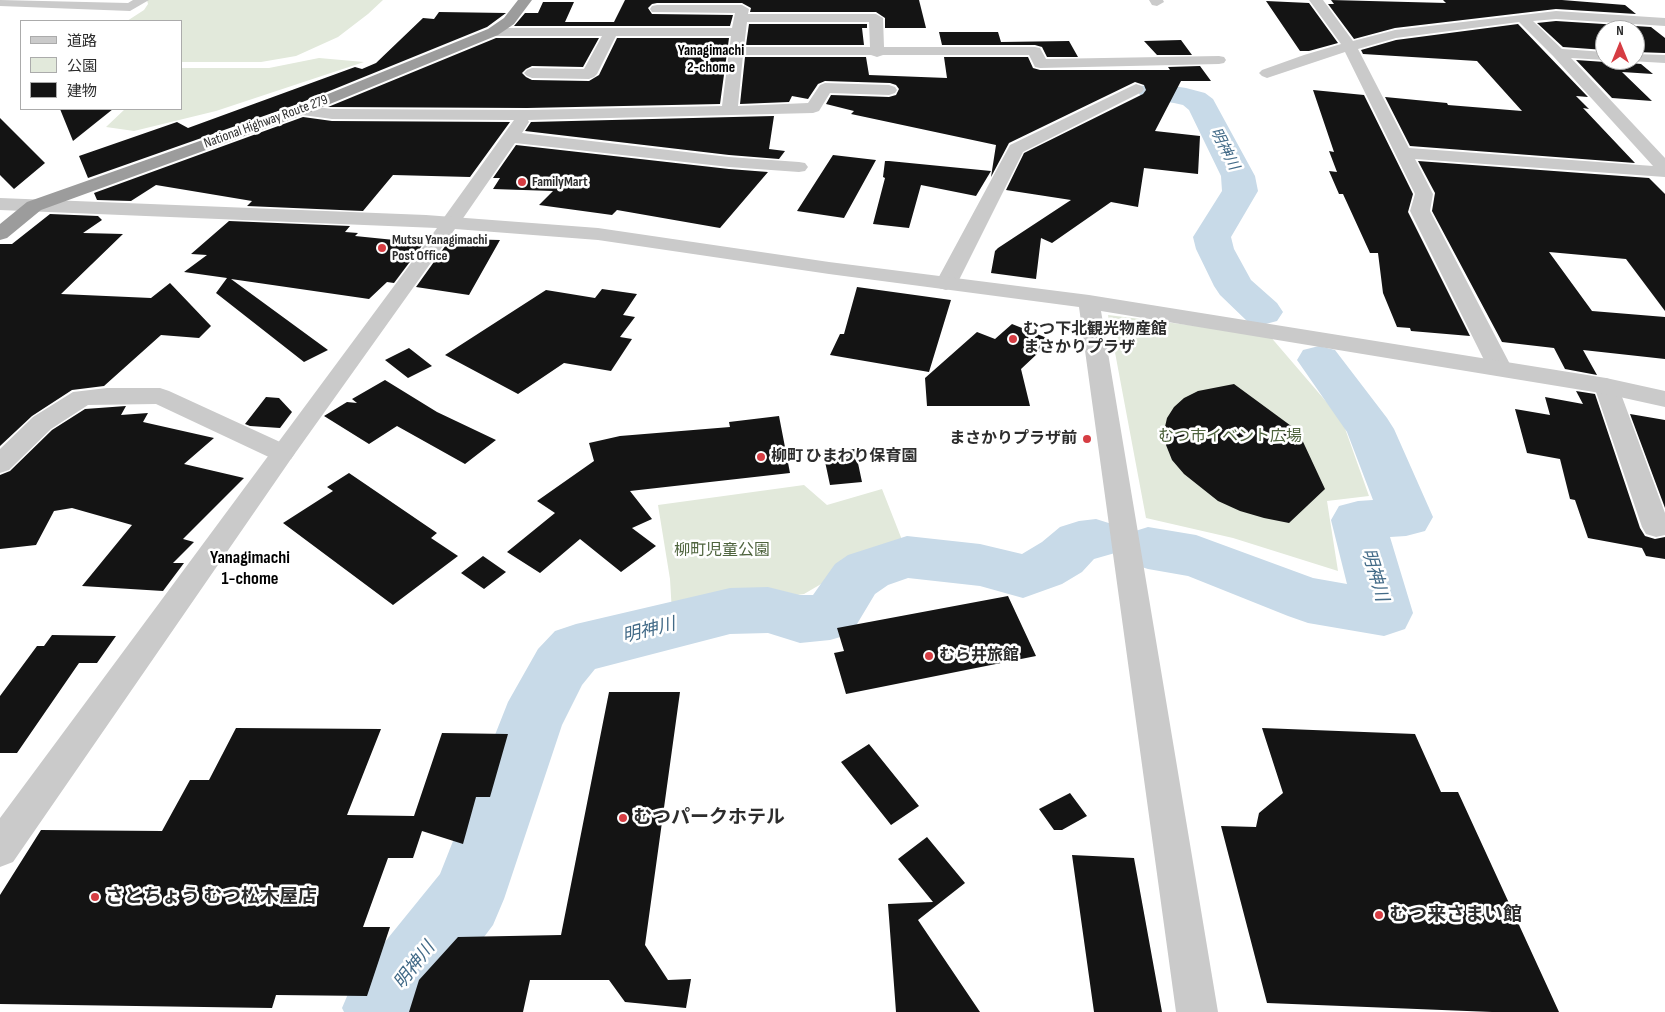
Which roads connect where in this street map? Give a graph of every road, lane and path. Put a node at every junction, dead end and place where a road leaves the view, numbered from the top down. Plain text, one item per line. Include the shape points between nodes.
1 (142, 0) edge
2 (525, 0) edge
3 (1316, 0) edge
4 (0, 2) edge
5 (1503, 6) dead end
6 (657, 9) dead end
7 (1520, 18) junction
8 (1665, 22) edge
9 (739, 25) junction
10 (494, 32) junction
11 (611, 33) junction
12 (1349, 45) junction
13 (736, 51) junction
14 (877, 52) junction
15 (1558, 53) junction
16 (1595, 55) edge
17 (1645, 58) edge
18 (1665, 59) edge
19 (1219, 60) dead end
20 (532, 74) dead end
21 (1266, 74) dead end
22 (1136, 89) dead end
23 (890, 90) dead end
24 (302, 110) junction
25 (729, 111) junction
26 (526, 115) junction
27 (511, 137) junction
28 (1403, 153) junction
29 (799, 167) dead end
30 (1665, 168) edge
31 (1665, 172) edge
32 (0, 204) edge
33 (34, 206) junction
34 (450, 223) junction
35 (0, 234) edge
36 (946, 284) junction
37 (1089, 302) junction
38 (1500, 368) junction
39 (1606, 386) junction
40 (1665, 399) edge
41 (282, 453) junction
42 (0, 464) edge
43 (1656, 527) dead end
44 (0, 849) edge
45 (1197, 1012) edge

1 - 4 street via 130,7
2 - 10 highway, National Highway Route 279 via 509,21
3 - 12 street
5 - 7 street
6 - 9 street via 742,9
7 - 8 street via 1556,16
7 - 12 street via 1395,34
7 - 15 street
9 - 11 street
9 - 13 street
9 - 14 street via 876,18
10 - 11 street
10 - 24 highway, National Highway Route 279
11 - 20 street via 589,74
12 - 21 street
12 - 28 street
13 - 14 street
13 - 25 street
14 - 19 street via 1035,51 1040,64
15 - 16 street
15 - 30 street
17 - 18 street
22 - 36 street via 1016,150
23 - 25 street via 824,88 813,108
24 - 26 street via 332,114
24 - 33 highway, National Highway Route 279
25 - 26 street
26 - 27 street
27 - 29 street
27 - 34 street
28 - 31 street
28 - 38 street via 1424,194 1420,211
32 - 33 street
33 - 34 street
33 - 35 highway, National Highway Route 279
34 - 36 street via 598,234
34 - 41 street
36 - 37 street
37 - 38 street
37 - 45 street
38 - 39 street
39 - 40 street
39 - 43 street
41 - 42 street via 160,396 107,396 82,398 42,423
41 - 44 street

